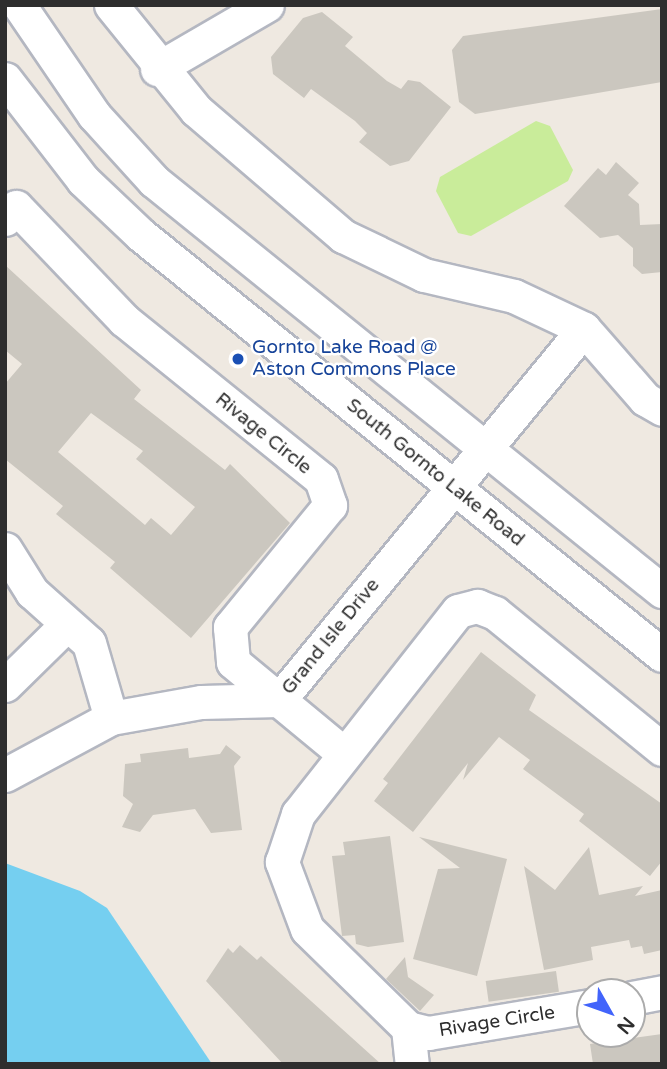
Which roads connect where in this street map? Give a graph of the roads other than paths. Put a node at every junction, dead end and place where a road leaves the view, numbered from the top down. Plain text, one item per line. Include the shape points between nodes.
1 (19, 5) edge
2 (111, 5) edge
3 (267, 5) edge
4 (157, 69) junction
5 (5, 79) edge
6 (5, 219) edge
7 (584, 329) junction
8 (662, 409) edge
9 (486, 447) junction
10 (453, 488) junction
11 (5, 549) edge
12 (662, 591) edge
13 (66, 625) junction
14 (662, 655) edge
15 (5, 685) edge
16 (279, 700) junction
17 (111, 718) junction
18 (662, 749) edge
19 (343, 753) junction
20 (5, 775) edge
21 (576, 1008) edge
22 (408, 1028) junction
23 (412, 1064) edge

1 - 9 street via 94,115 154,181
2 - 4 street
3 - 4 street
4 - 7 street via 282,190 343,236 424,275 486,288
5 - 10 street, South Gornto Lake Road via 83,180 141,235
6 - 16 street, Rivage Circle via 16,207 124,320 321,479 330,505 230,627 233,662
7 - 8 street via 645,399
7 - 9 street, Grand Isle Drive
9 - 10 street, Grand Isle Drive
9 - 12 street
10 - 14 street, South Gornto Lake Road
10 - 16 street, Grand Isle Drive
11 - 13 street via 32,592
13 - 15 street
13 - 17 street via 89,643
16 - 17 street, Grand Isle Drive via 201,702
16 - 19 street, Rivage Circle
17 - 20 street, Grand Isle Drive
18 - 19 street via 495,613 477,606 458,611
19 - 22 street via 298,814 282,862 307,929
21 - 22 street, Rivage Circle via 428,1033
22 - 23 street

